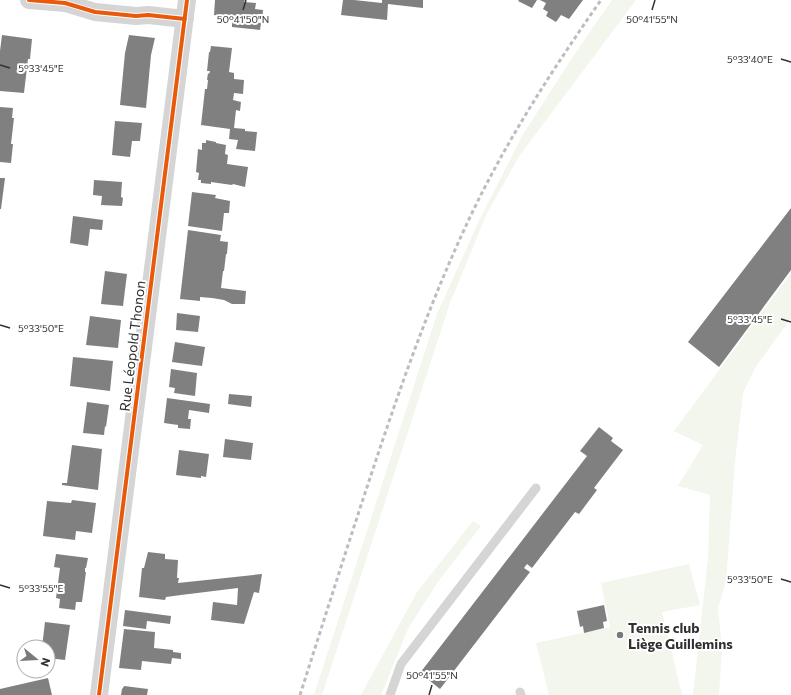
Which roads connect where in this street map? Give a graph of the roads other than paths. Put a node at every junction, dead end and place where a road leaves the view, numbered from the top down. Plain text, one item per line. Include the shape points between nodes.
1 (29, 0) edge
2 (187, 0) edge
3 (61, 2) edge
4 (185, 19) junction
5 (536, 488) dead end
6 (99, 695) edge
7 (390, 695) edge

1 - 3 street
2 - 4 street, Rue Léopold Thonon
3 - 4 street via 96,12
4 - 6 street, Rue Léopold Thonon
5 - 7 lane via 401,664

